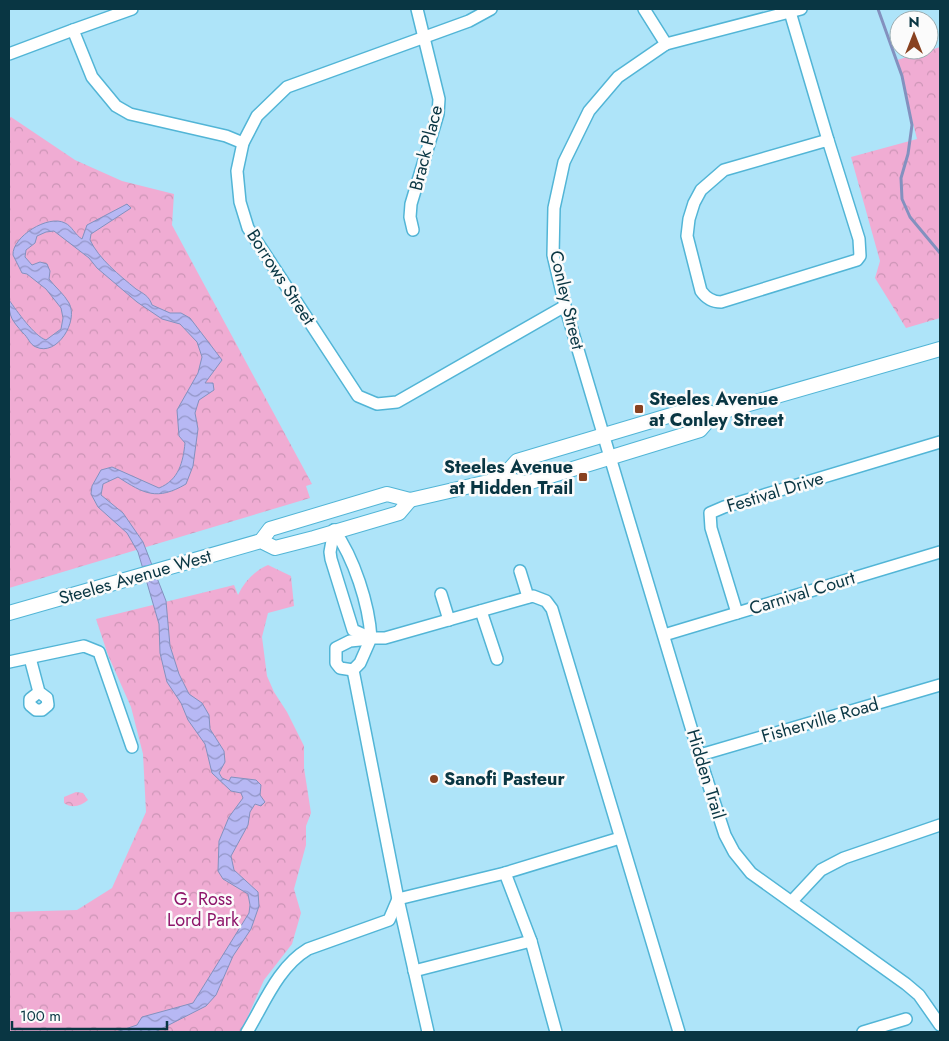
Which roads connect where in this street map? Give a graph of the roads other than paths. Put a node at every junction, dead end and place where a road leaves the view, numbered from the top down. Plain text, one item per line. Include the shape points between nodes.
1 (132, 9) edge
2 (417, 9) edge
3 (491, 9) edge
4 (644, 9) edge
5 (796, 10) edge
6 (73, 30) junction
7 (424, 36) junction
8 (666, 44) junction
9 (9, 54) edge
10 (828, 140) junction
11 (243, 143) junction
12 (413, 230) dead end
13 (565, 306) junction
14 (940, 349) edge
15 (714, 414) junction
16 (604, 435) junction
17 (940, 442) edge
18 (610, 458) junction
19 (501, 479) junction
20 (410, 500) junction
21 (329, 512) junction
22 (334, 530) junction
23 (261, 542) junction
24 (940, 552) edge
25 (520, 572) dead end
26 (441, 594) dead end
27 (528, 598) junction
28 (481, 611) junction
29 (9, 613) edge
30 (737, 613) junction
31 (448, 620) junction
32 (664, 635) junction
33 (371, 638) junction
34 (30, 658) junction
35 (497, 659) dead end
36 (9, 662) edge
37 (353, 670) junction
38 (940, 684) edge
39 (39, 692) dead end
40 (132, 747) dead end
41 (700, 755) junction
42 (940, 825) edge
43 (620, 838) junction
44 (505, 873) junction
45 (398, 899) junction
46 (792, 901) junction
47 (531, 941) junction
48 (414, 971) junction
49 (906, 1019) dead end
50 (940, 1024) edge
51 (247, 1032) edge
52 (428, 1032) edge
53 (556, 1032) edge
54 (679, 1032) edge
55 (863, 1032) edge

1 - 6 street
2 - 7 street, Brack Place
3 - 7 street, Borrows Street via 469,21
4 - 8 street
5 - 8 street, Conley Street
5 - 10 street
6 - 9 street
6 - 11 street via 92,77 116,106 130,114 226,136
7 - 11 street, Borrows Street via 287,88 257,116
7 - 12 street, Brack Place via 439,107 411,204
8 - 13 street, Conley Street via 618,77 589,111 564,162 554,208 553,255
10 - 10 street via 858,239 860,256 857,260 721,302 704,296 687,236 689,219 701,190 724,170
11 - 13 street, Borrows Street via 238,171 240,202 248,228 358,396 377,404 397,402
13 - 16 street, Conley Street
14 - 15 main road, Steeles Avenue West
15 - 16 main road, Steeles Avenue West via 695,408
15 - 18 main road, Steeles Avenue West via 700,430
16 - 18 street, Hidden Trail
16 - 19 main road, Steeles Avenue West via 516,461
17 - 30 street, Festival Drive via 710,513 711,528
18 - 19 main road, Steeles Avenue West via 527,482
18 - 32 street, Hidden Trail
19 - 20 main road, Steeles Avenue West
20 - 21 main road, Steeles Avenue West via 387,494
20 - 22 main road, Steeles Avenue West via 399,513
21 - 22 main road
21 - 23 main road, Steeles Avenue West via 270,528
22 - 23 main road, Steeles Avenue West via 275,548
22 - 33 street via 348,553 370,621
22 - 33 street via 331,559 353,630
23 - 29 main road, Steeles Avenue West
24 - 30 street, Carnival Court
25 - 27 street
26 - 31 street
27 - 28 street
27 - 43 street via 533,596 546,601 552,609
28 - 31 street
28 - 35 street
30 - 32 street, Carnival Court
31 - 33 street via 385,638
32 - 41 street, Hidden Trail
33 - 37 street via 360,663
33 - 37 street via 350,641 336,648 336,664
34 - 36 street
34 - 39 street
34 - 40 street via 84,646 99,652
37 - 45 street
38 - 41 street, Fisherville Road
41 - 46 street, Hidden Trail via 725,835 734,852 751,873
42 - 46 street via 844,858 821,870
43 - 44 street
43 - 54 street
44 - 45 street
44 - 47 street
45 - 48 street
45 - 51 street via 390,920 297,955 282,972
46 - 50 street, Hidden Trail via 919,995
47 - 48 street
47 - 53 street
48 - 52 street
49 - 55 street

